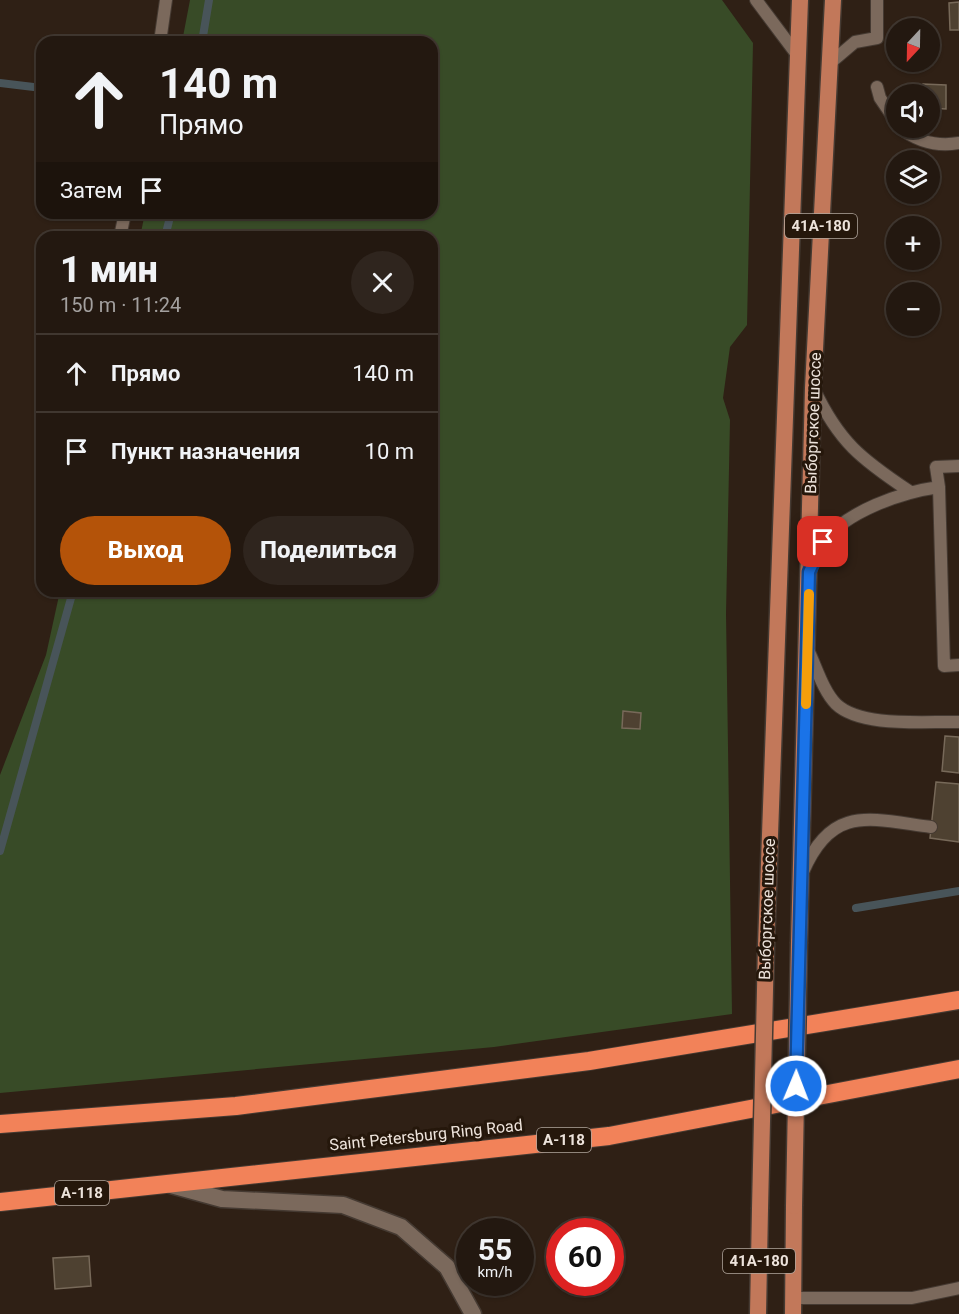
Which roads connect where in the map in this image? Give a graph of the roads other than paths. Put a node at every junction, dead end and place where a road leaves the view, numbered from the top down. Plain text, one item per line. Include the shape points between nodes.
1 (166, 0) edge
2 (756, 0) edge
3 (800, 0) edge
4 (832, 0) edge
5 (877, 0) edge
6 (161, 36) edge
7 (798, 56) junction
8 (830, 64) junction
9 (877, 87) dead end
10 (886, 107) edge
11 (914, 138) edge
12 (959, 143) edge
13 (813, 388) junction
14 (959, 466) edge
15 (939, 488) junction
16 (909, 491) junction
17 (809, 572) junction
18 (808, 650) junction
19 (959, 665) edge
20 (959, 722) edge
21 (931, 827) dead end
22 (801, 876) junction
23 (959, 1000) edge
24 (959, 1069) edge
25 (0, 1124) edge
26 (165, 1183) junction
27 (0, 1202) edge
28 (959, 1288) edge
29 (795, 1309) edge
30 (473, 1314) edge
31 (758, 1314) edge

1 - 6 lane
2 - 7 lane
3 - 7 main road, Выборгское шоссе / 41А-180
4 - 8 main road, Выборгское шоссе / 41А-180
5 - 8 lane via 877,38 855,42
7 - 31 main road, Выборгское шоссе / 41А-180, bridge via 766,946
8 - 13 main road, Выборгское шоссе / 41А-180
9 - 10 lane
11 - 12 lane via 949,145
13 - 16 lane via 850,448
13 - 17 main road, Выборгское шоссе / 41А-180
14 - 15 lane via 936,467
15 - 16 lane
15 - 19 lane via 944,666
16 - 17 lane via 847,521 823,542
17 - 18 main road, Выборгское шоссе / 41А-180
18 - 20 lane via 836,704 854,714 871,719
18 - 22 main road, Выборгское шоссе / 41А-180
21 - 22 lane via 869,819 849,822 822,838
22 - 29 main road, Выборгское шоссе / 41А-180, bridge
23 - 25 highway via 589,1061 236,1106
24 - 26 highway, Saint Petersburg Ring Road / А-118 via 609,1136
26 - 27 highway, Saint Petersburg Ring Road / А-118
26 - 30 street via 222,1199 343,1205 401,1227 447,1267
28 - 29 lane via 912,1298

